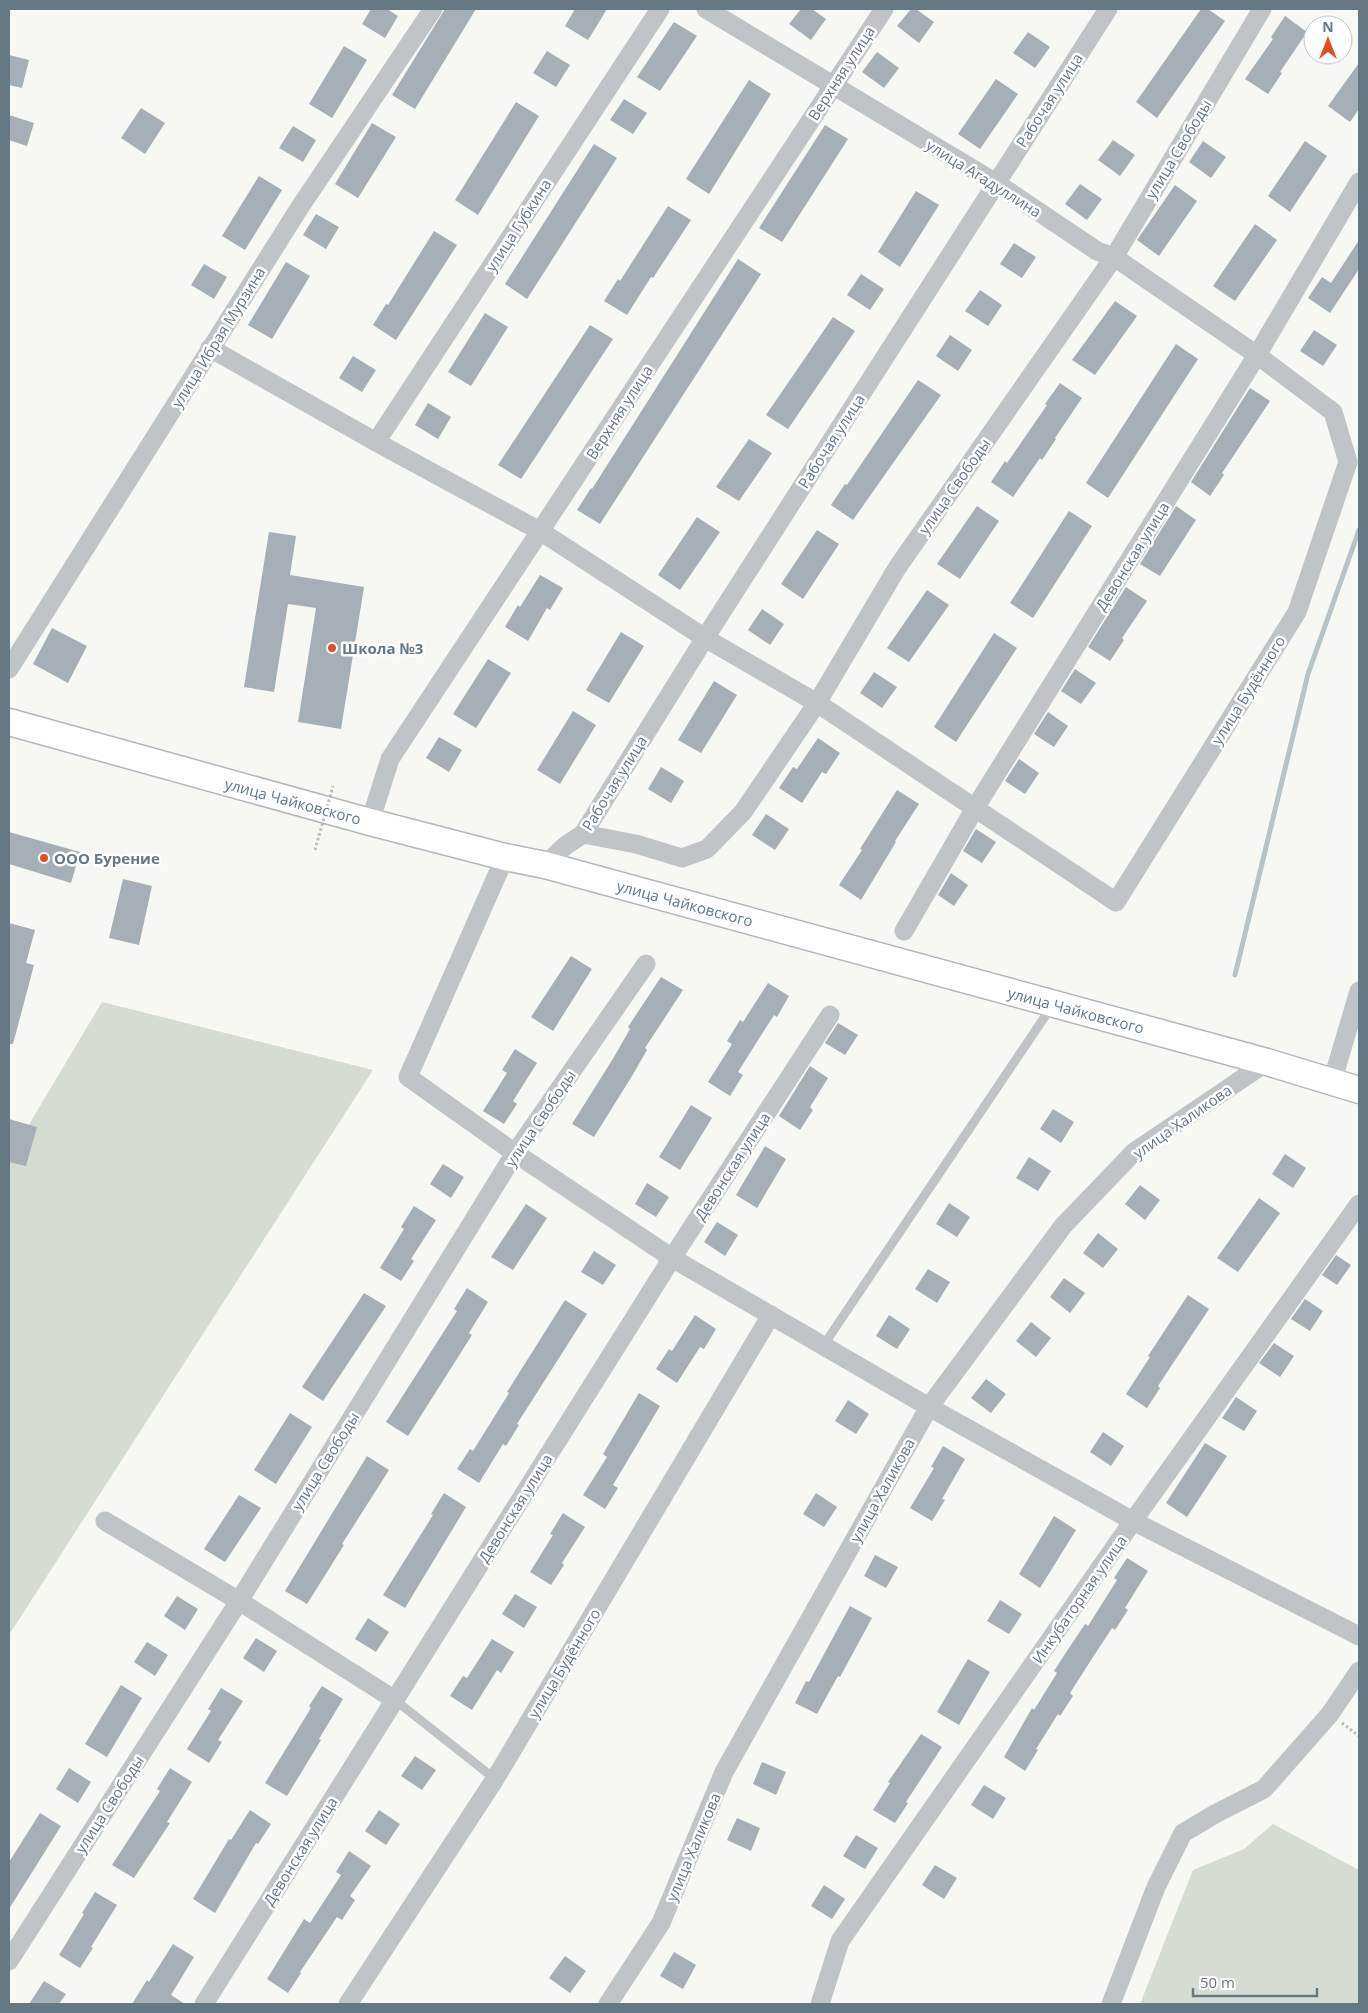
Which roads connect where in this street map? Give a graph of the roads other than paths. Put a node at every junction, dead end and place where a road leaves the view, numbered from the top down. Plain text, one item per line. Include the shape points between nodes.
1 (433, 9) edge
2 (660, 9) edge
3 (706, 9) edge
4 (884, 9) edge
5 (1108, 9) edge
6 (1262, 9) edge
7 (833, 86) junction
8 (1359, 182) edge
9 (996, 183) junction
10 (1114, 257) junction
11 (210, 348) junction
12 (1257, 355) junction
13 (376, 442) junction
14 (1348, 462) joint
15 (540, 532) junction
16 (705, 638) junction
17 (9, 669) edge
18 (817, 703) junction
19 (9, 722) edge
20 (975, 808) junction
21 (370, 822) junction
22 (582, 834) junction
23 (505, 857) junction
24 (545, 865) junction
25 (904, 931) dead end
26 (646, 964) dead end
27 (1359, 991) edge
28 (1054, 1004) junction
29 (830, 1015) dead end
30 (1267, 1062) junction
31 (1332, 1082) junction
32 (1359, 1090) edge
33 (515, 1154) junction
34 (1359, 1204) edge
35 (672, 1258) junction
36 (771, 1316) junction
37 (823, 1346) junction
38 (929, 1407) junction
39 (105, 1521) dead end
40 (1134, 1521) junction
41 (238, 1601) junction
42 (1359, 1636) edge
43 (1359, 1671) edge
44 (394, 1700) junction
45 (495, 1779) junction
46 (9, 1960) edge
47 (204, 2004) edge
48 (348, 2004) edge
49 (608, 2004) edge
50 (820, 2004) edge
51 (1111, 2004) edge

1 - 11 street, улица Ибрая Мурзина
2 - 13 street, улица Губкина
3 - 7 street, улица Агадуллина
4 - 7 street, Верхняя улица
5 - 9 street, Рабочая улица
6 - 10 street, улица Свободы
7 - 9 street, улица Агадуллина
7 - 15 street, Верхняя улица
8 - 12 street, Девонская улица
9 - 10 street, улица Агадуллина via 1097,251
9 - 16 street, Рабочая улица
10 - 12 street, улица Агадуллина
10 - 18 street, улица Свободы via 896,568
11 - 13 street
11 - 17 street, улица Ибрая Мурзина
12 - 14 street, улица Агадуллина via 1332,412
12 - 20 street, Девонская улица
13 - 15 street
14 - 20 street, улица Будённого via 1297,612 1116,902
15 - 16 street
15 - 21 street, Верхняя улица via 390,759
16 - 18 street
16 - 22 street, Рабочая улица
18 - 20 street
18 - 22 street, улица Свободы via 743,812 707,849 682,858 636,844
19 - 21 main road, улица Чайковского
20 - 25 street, Девонская улица
21 - 23 main road, улица Чайковского
22 - 24 street, Рабочая улица
23 - 24 main road, улица Чайковского
23 - 33 street via 408,1077
24 - 28 main road, улица Чайковского
26 - 33 street, улица Свободы
27 - 31 street
28 - 30 main road, улица Чайковского
28 - 37 lane
29 - 35 street, Девонская улица
30 - 31 main road, улица Чайковского
30 - 38 street, улица Халикова via 1127,1159 1062,1226
31 - 32 main road, улица Чайковского
33 - 35 street
33 - 41 street, улица Свободы
34 - 40 street, Инкубаторная улица
35 - 36 street
35 - 44 street, Девонская улица
36 - 37 street
36 - 45 street, улица Будённого
37 - 38 street
38 - 40 street
38 - 49 street, улица Халикова via 724,1772 661,1923
39 - 41 street
40 - 42 street
40 - 50 street, Инкубаторная улица via 840,1941
41 - 44 street
41 - 46 street, улица Свободы
43 - 51 street via 1330,1714 1264,1789 1183,1833 1156,1888
44 - 45 lane
44 - 47 street, Девонская улица
45 - 48 street, улица Будённого

